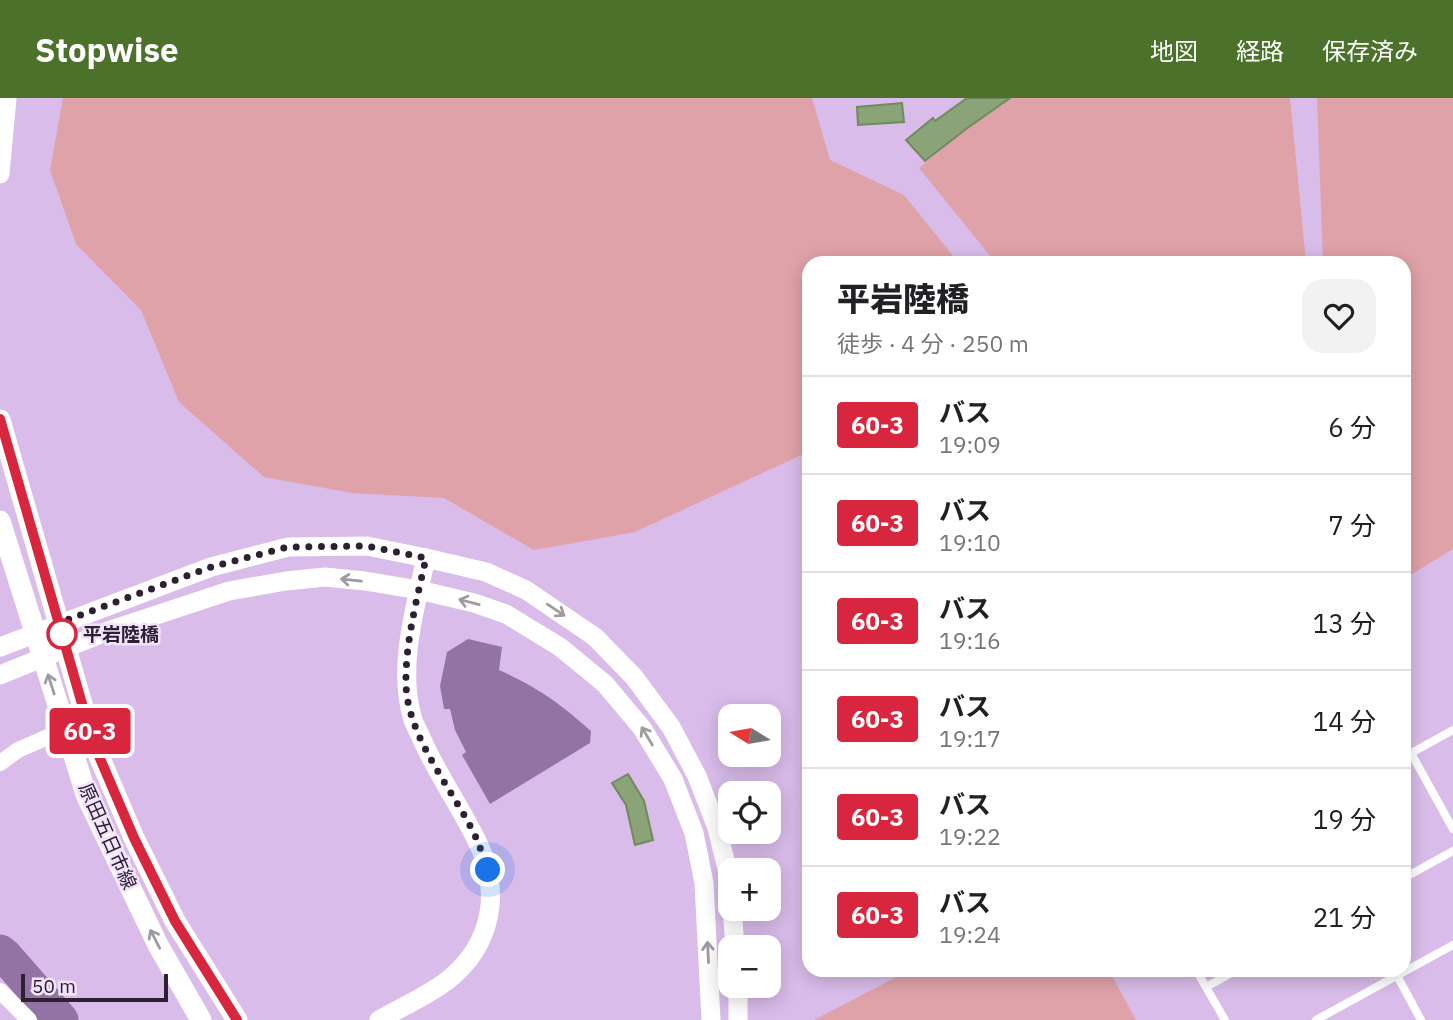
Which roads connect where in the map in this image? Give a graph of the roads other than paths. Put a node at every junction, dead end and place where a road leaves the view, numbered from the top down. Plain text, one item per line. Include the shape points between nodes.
1 (5, 105) edge
2 (0, 174) edge
3 (0, 419) edge
4 (0, 521) edge
5 (426, 558) junction
6 (419, 590) junction
7 (0, 646) edge
8 (0, 675) edge
9 (66, 729) junction
10 (1453, 730) edge
11 (1411, 753) edge
12 (1411, 761) edge
13 (0, 763) edge
14 (1453, 829) edge
15 (1453, 851) edge
16 (724, 858) edge
17 (1411, 874) edge
18 (1453, 945) edge
19 (1411, 965) edge
20 (1200, 977) edge
21 (1224, 977) edge
22 (1388, 977) edge
23 (1397, 977) edge
24 (1206, 987) junction
25 (0, 990) edge
26 (738, 998) edge
27 (29, 1020) edge
28 (201, 1020) edge
29 (237, 1020) edge
30 (379, 1020) edge
31 (711, 1020) edge
32 (738, 1020) edge
33 (1224, 1020) edge
34 (1316, 1020) edge
35 (1421, 1020) edge

1 - 2 street
3 - 29 main road, 原田五日市線 via 93,742 175,921
9 -> 4 main road, 原田五日市線
5 - 6 street
5 - 7 street via 367,546 288,547 211,567
5 -> 16 street via 486,572 526,590 595,637 634,677 671,727 697,776
6 -> 8 street via 324,577 229,591 108,631
6 - 30 street via 406,686 413,721 476,839 488,870 491,899 488,923 463,966
31 -> 6 street via 704,883 694,833 673,779 642,728 605,684 560,647 506,614
9 - 13 street
28 -> 9 main road, 原田五日市線 via 158,945 87,797
10 - 11 lane
12 - 14 lane
15 - 17 lane
18 - 19 lane
20 - 24 lane
21 - 24 lane
22 - 34 lane
23 - 35 lane
24 - 33 lane
25 - 27 street
26 - 32 street

